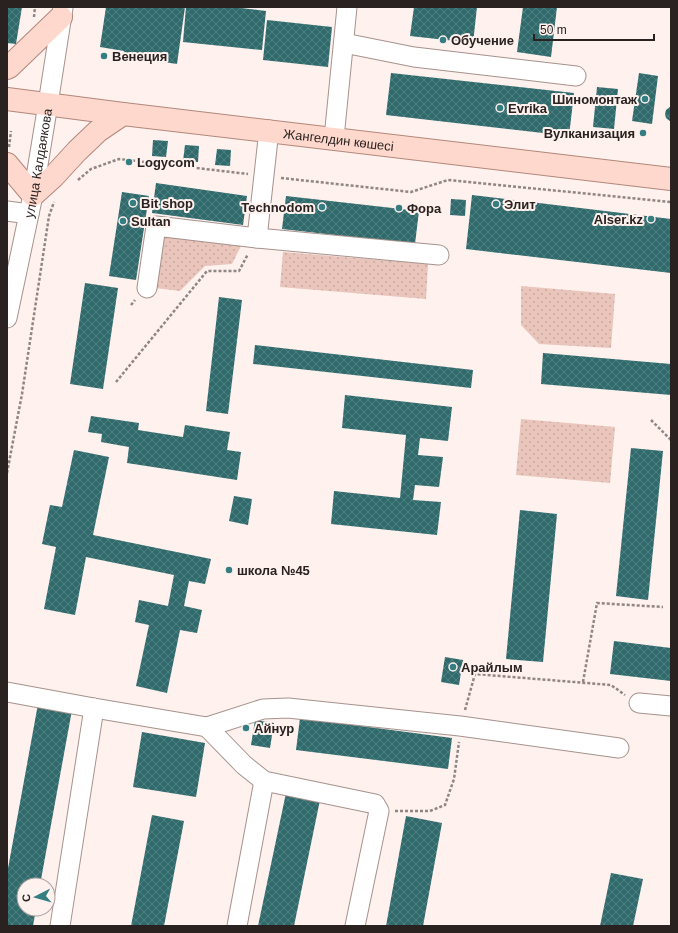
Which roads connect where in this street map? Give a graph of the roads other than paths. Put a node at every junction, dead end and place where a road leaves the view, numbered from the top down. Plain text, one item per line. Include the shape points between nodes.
1 (347, 7) edge
2 (62, 12) edge
3 (344, 43) junction
4 (7, 68) edge
5 (576, 76) dead end
6 (7, 99) edge
7 (48, 104) junction
8 (123, 114) junction
9 (268, 130) junction
10 (334, 138) junction
11 (8, 156) edge
12 (671, 179) edge
13 (31, 204) junction
14 (7, 211) edge
15 (257, 238) junction
16 (439, 255) dead end
17 (147, 288) dead end
18 (7, 318) edge
19 (7, 692) edge
20 (639, 703) dead end
21 (671, 706) edge
22 (94, 708) junction
23 (207, 727) junction
24 (619, 748) dead end
25 (264, 780) junction
26 (60, 926) edge
27 (237, 926) edge
28 (355, 926) edge

1 - 3 street
2 - 4 main road
2 - 7 street, улица Калдаякова
3 - 5 street via 414,57
3 - 10 street
6 - 7 main road, Жангелдин көшесі
7 - 8 main road, Жангелдин көшесі
7 - 13 street, улица Калдаякова
8 - 9 main road, Жангелдин көшесі
8 - 13 main road via 98,131 77,151
9 - 10 main road, Жангелдин көшесі
9 - 15 street
10 - 12 main road, Жангелдин көшесі
11 - 13 main road
13 - 14 street
13 - 18 street, улица Калдаякова
15 - 16 street
15 - 17 street via 156,226
19 - 22 street
20 - 21 street
22 - 23 street
22 - 26 street
23 - 24 street via 263,709 288,708 460,726
23 - 25 street via 244,765
25 - 27 street
25 - 28 street via 374,804 379,811

